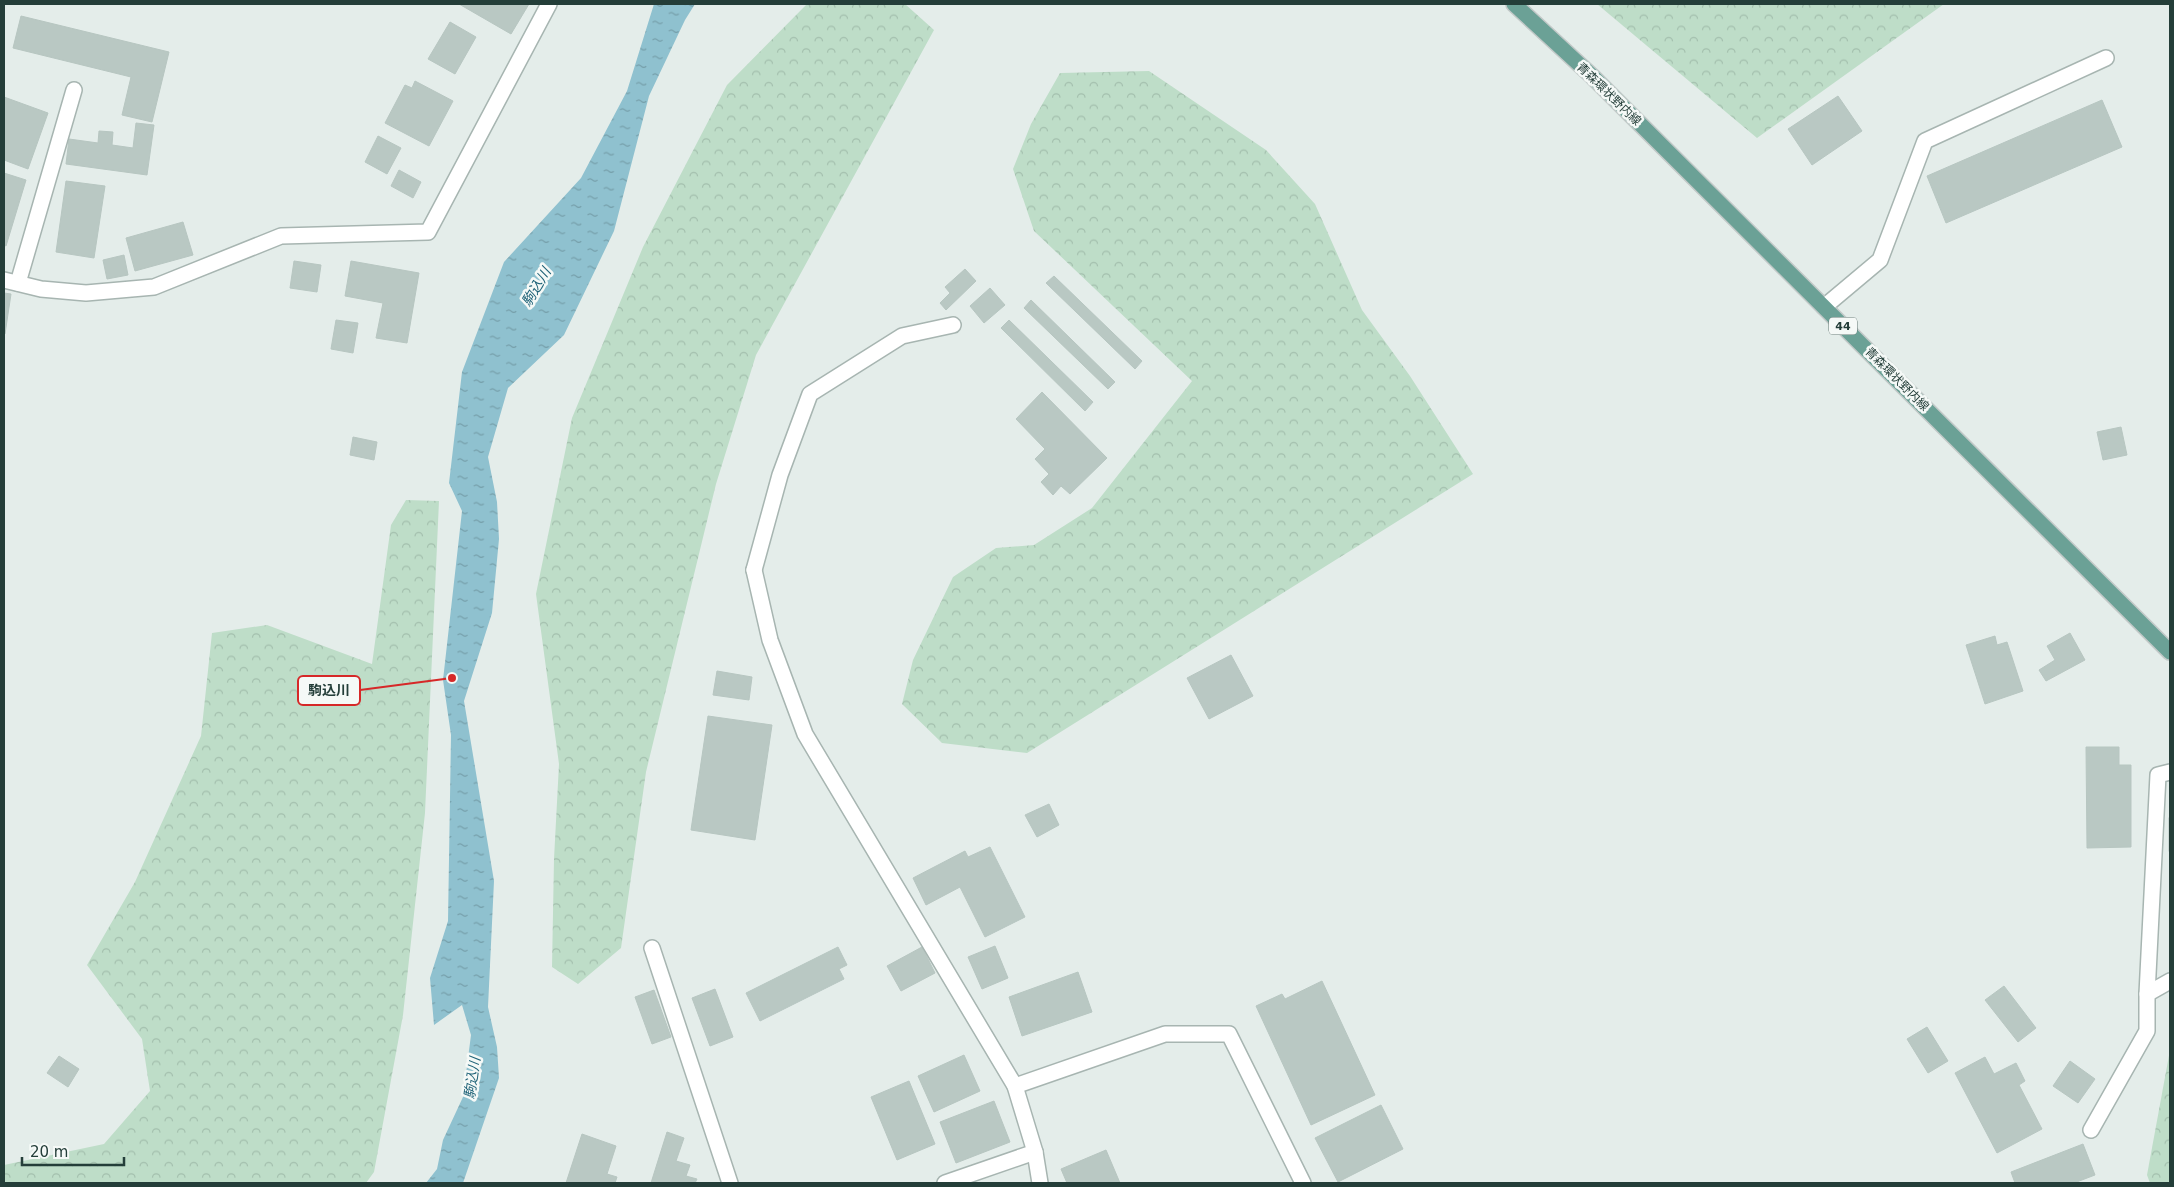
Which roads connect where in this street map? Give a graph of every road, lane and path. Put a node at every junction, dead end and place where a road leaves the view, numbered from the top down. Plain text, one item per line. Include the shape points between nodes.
1 (549, 4) edge
2 (1514, 4) edge
3 (2106, 58) dead end
4 (74, 90) dead end
5 (11, 282) edge
6 (1824, 307) junction
7 (953, 325) dead end
8 (2170, 652) edge
9 (2170, 772) edge
10 (652, 948) dead end
11 (2170, 981) edge
12 (2147, 994) junction
13 (1015, 1086) junction
14 (2092, 1130) dead end
15 (1035, 1152) junction
16 (730, 1183) edge
17 (945, 1183) edge
18 (1040, 1183) edge
19 (1303, 1183) edge

1 - 5 street via 428,232 281,236 154,287 86,293 41,289
2 - 6 main road, 青森環状野内線 / 44 via 1593,77
3 - 6 street via 1925,140 1880,260
4 - 5 street
6 - 8 main road, 青森環状野内線 / 44
7 - 13 street via 902,336 810,394 780,475 754,570 770,640 804,734
9 - 12 street via 2158,775
10 - 16 street
11 - 12 street
12 - 14 street via 2147,1031
13 - 15 street
13 - 19 street via 1165,1034 1230,1034
15 - 17 street
15 - 18 street

